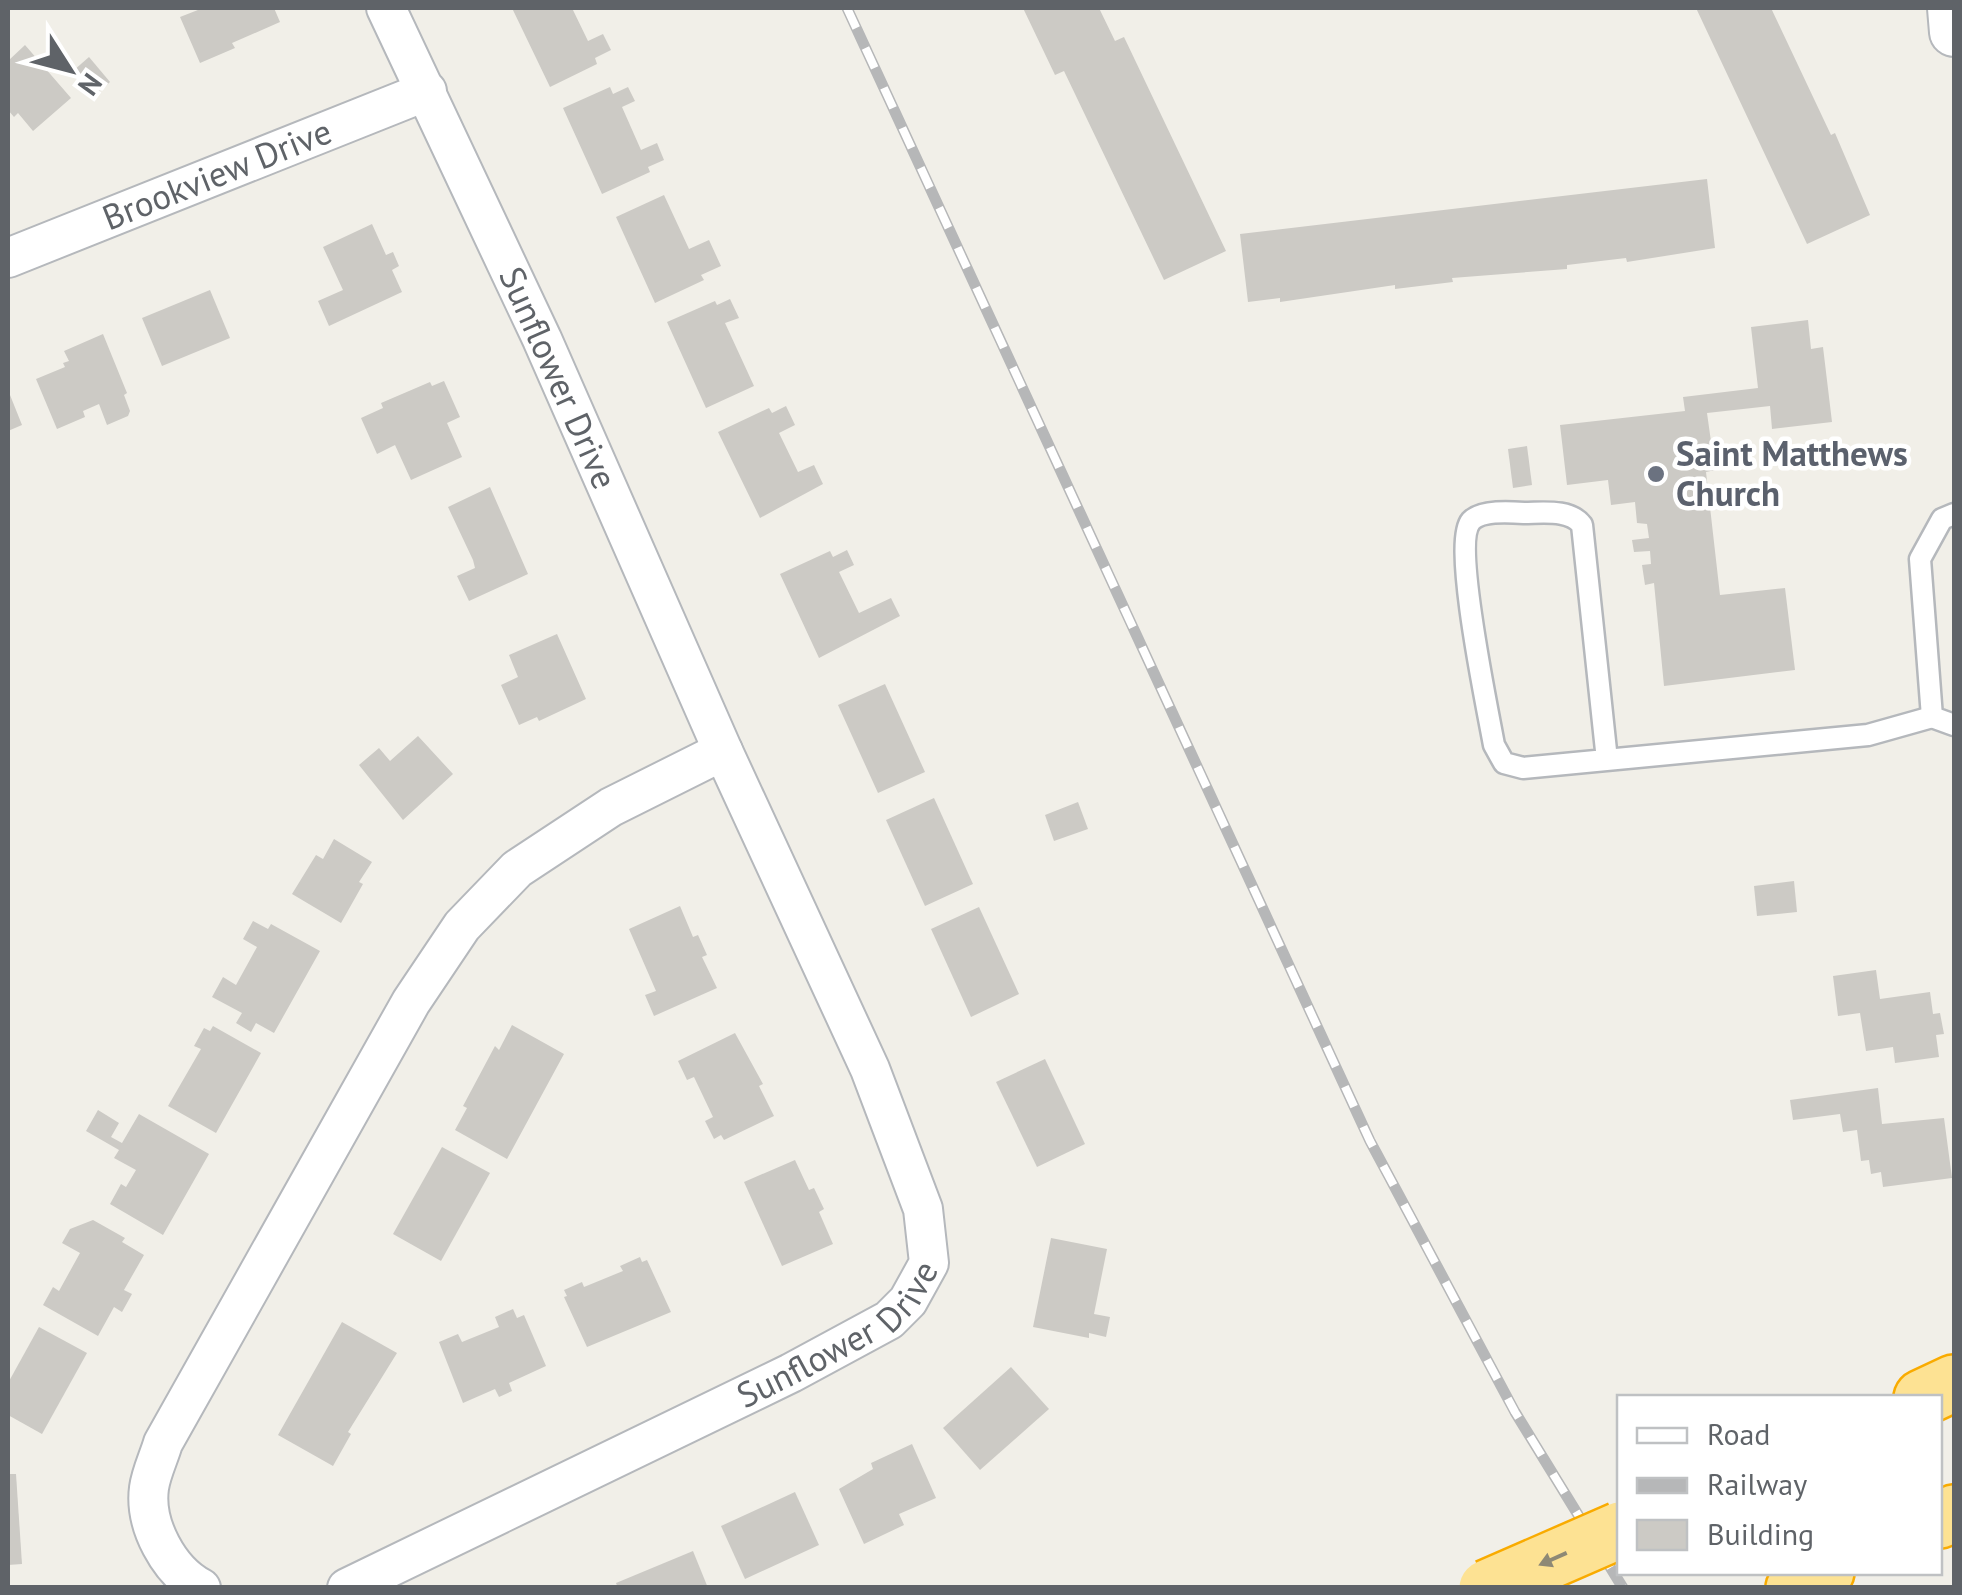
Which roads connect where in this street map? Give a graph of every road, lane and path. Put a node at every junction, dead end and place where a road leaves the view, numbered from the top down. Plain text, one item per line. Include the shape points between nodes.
1 (386, 8) edge
2 (1952, 8) edge
3 (1954, 32) edge
4 (426, 91) junction
5 (8, 258) edge
6 (1954, 514) edge
7 (1932, 717) junction
8 (1954, 725) edge
9 (723, 752) junction
10 (1606, 760) junction
11 (1954, 1383) edge
12 (1928, 1395) edge
13 (1617, 1531) edge
14 (1820, 1575) edge
15 (201, 1588) edge
16 (346, 1588) edge
17 (1487, 1588) edge
18 (1794, 1588) edge

1 - 4 street, Sunflower Drive
2 - 3 street
4 - 5 street, Brookview Drive
4 - 9 street, Sunflower Drive
6 - 7 lane via 1942,518 1920,560
7 - 8 lane
7 - 10 lane via 1868,735
9 - 15 street via 611,807 516,868 462,926 412,1002 164,1443 148,1490 152,1524 173,1566
9 - 16 street, Sunflower Drive via 870,1069 923,1208 929,1262 889,1320
10 - 10 lane via 1523,768 1504,763 1494,745 1466,575 1467,532 1480,516 1570,514 1582,525
11 - 12 highway
13 -> 17 highway, bridge
14 - 18 highway

